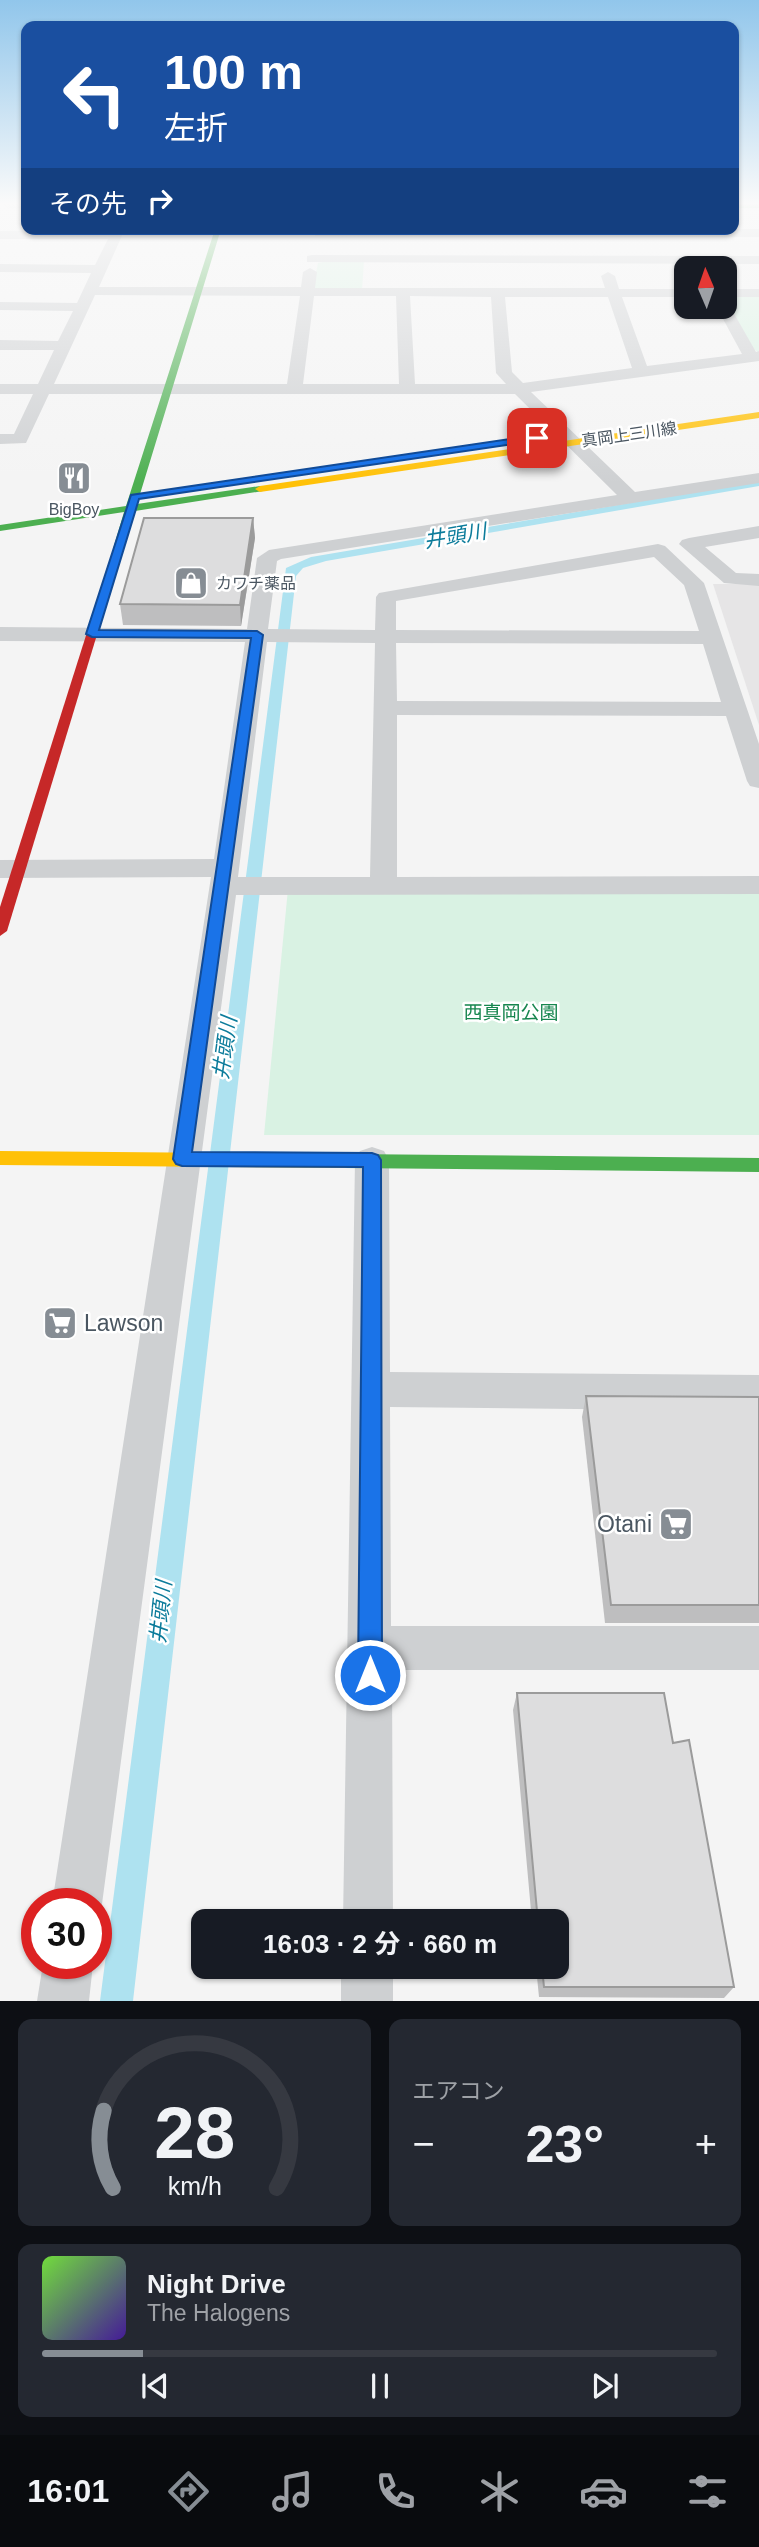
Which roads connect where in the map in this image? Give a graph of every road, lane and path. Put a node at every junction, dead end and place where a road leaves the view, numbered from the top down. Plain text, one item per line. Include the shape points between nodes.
1 (86, 297) edge
2 (197, 297) edge
3 (306, 297) edge
4 (403, 297) edge
5 (498, 297) edge
6 (616, 297) edge
7 (0, 306) edge
8 (82, 307) junction
9 (731, 319) edge
10 (0, 345) edge
11 (63, 346) junction
12 (755, 356) edge
13 (641, 371) junction
14 (516, 388) junction
15 (0, 389) edge
16 (42, 389) junction
17 (169, 389) junction
18 (407, 389) junction
19 (294, 390) junction
20 (759, 406) edge
21 (759, 415) edge
22 (566, 438) junction
23 (0, 439) edge
24 (759, 478) edge
25 (630, 497) junction
26 (132, 503) junction
27 (0, 517) edge
28 (0, 528) edge
29 (759, 532) edge
30 (759, 580) edge
31 (0, 634) edge
32 (92, 634) junction
33 (257, 635) junction
34 (386, 636) junction
35 (713, 638) junction
36 (386, 708) junction
37 (735, 709) junction
38 (759, 781) edge
39 (10, 869) edge
40 (224, 877) junction
41 (759, 885) edge
42 (383, 886) junction
43 (0, 931) edge
44 (0, 1158) edge
45 (182, 1159) junction
46 (372, 1160) junction
47 (759, 1165) edge
48 (370, 1389) junction
49 (759, 1394) edge
50 (370, 1648) junction
51 (759, 1648) edge
52 (78, 1888) edge
53 (368, 1909) edge
54 (66, 1979) edge
55 (368, 1979) edge
56 (63, 2001) edge
57 (367, 2001) edge

1 - 8 street
2 - 17 street
3 - 19 street
4 - 18 street
5 - 14 street via 504,373
6 - 13 street
7 - 8 street
8 - 11 street
9 - 12 street
10 - 11 street
11 - 16 street
12 - 13 street
13 - 14 street
14 - 18 street
14 - 22 street
15 - 16 street
16 - 17 street
16 - 23 street via 20,439
17 - 19 street
17 - 26 street
18 - 19 street
20 - 22 street, 真岡上三川線
21 - 22 street, 真岡上三川線
22 - 25 street
22 - 26 street, 真岡上三川線
24 - 25 street
25 - 33 street via 276,554 267,558
26 - 27 street, 真岡上三川線
26 - 28 street, 真岡上三川線
26 - 32 street
29 - 30 street via 689,544 731,579
31 - 32 street
32 - 33 street
32 - 39 street
33 - 34 street
33 - 40 street
34 - 35 street
34 - 35 street via 386,597 658,550 694,583
34 - 36 street
35 - 37 street
36 - 37 street
36 - 42 street
37 - 38 street
39 - 40 street
39 - 43 street
40 - 42 street
40 - 45 street
41 - 42 street
44 - 45 street
45 - 46 street
45 - 52 street
46 - 47 street
46 - 48 street
48 - 49 street
48 - 50 street
50 - 51 street
50 - 53 street
54 - 56 street
55 - 57 street

